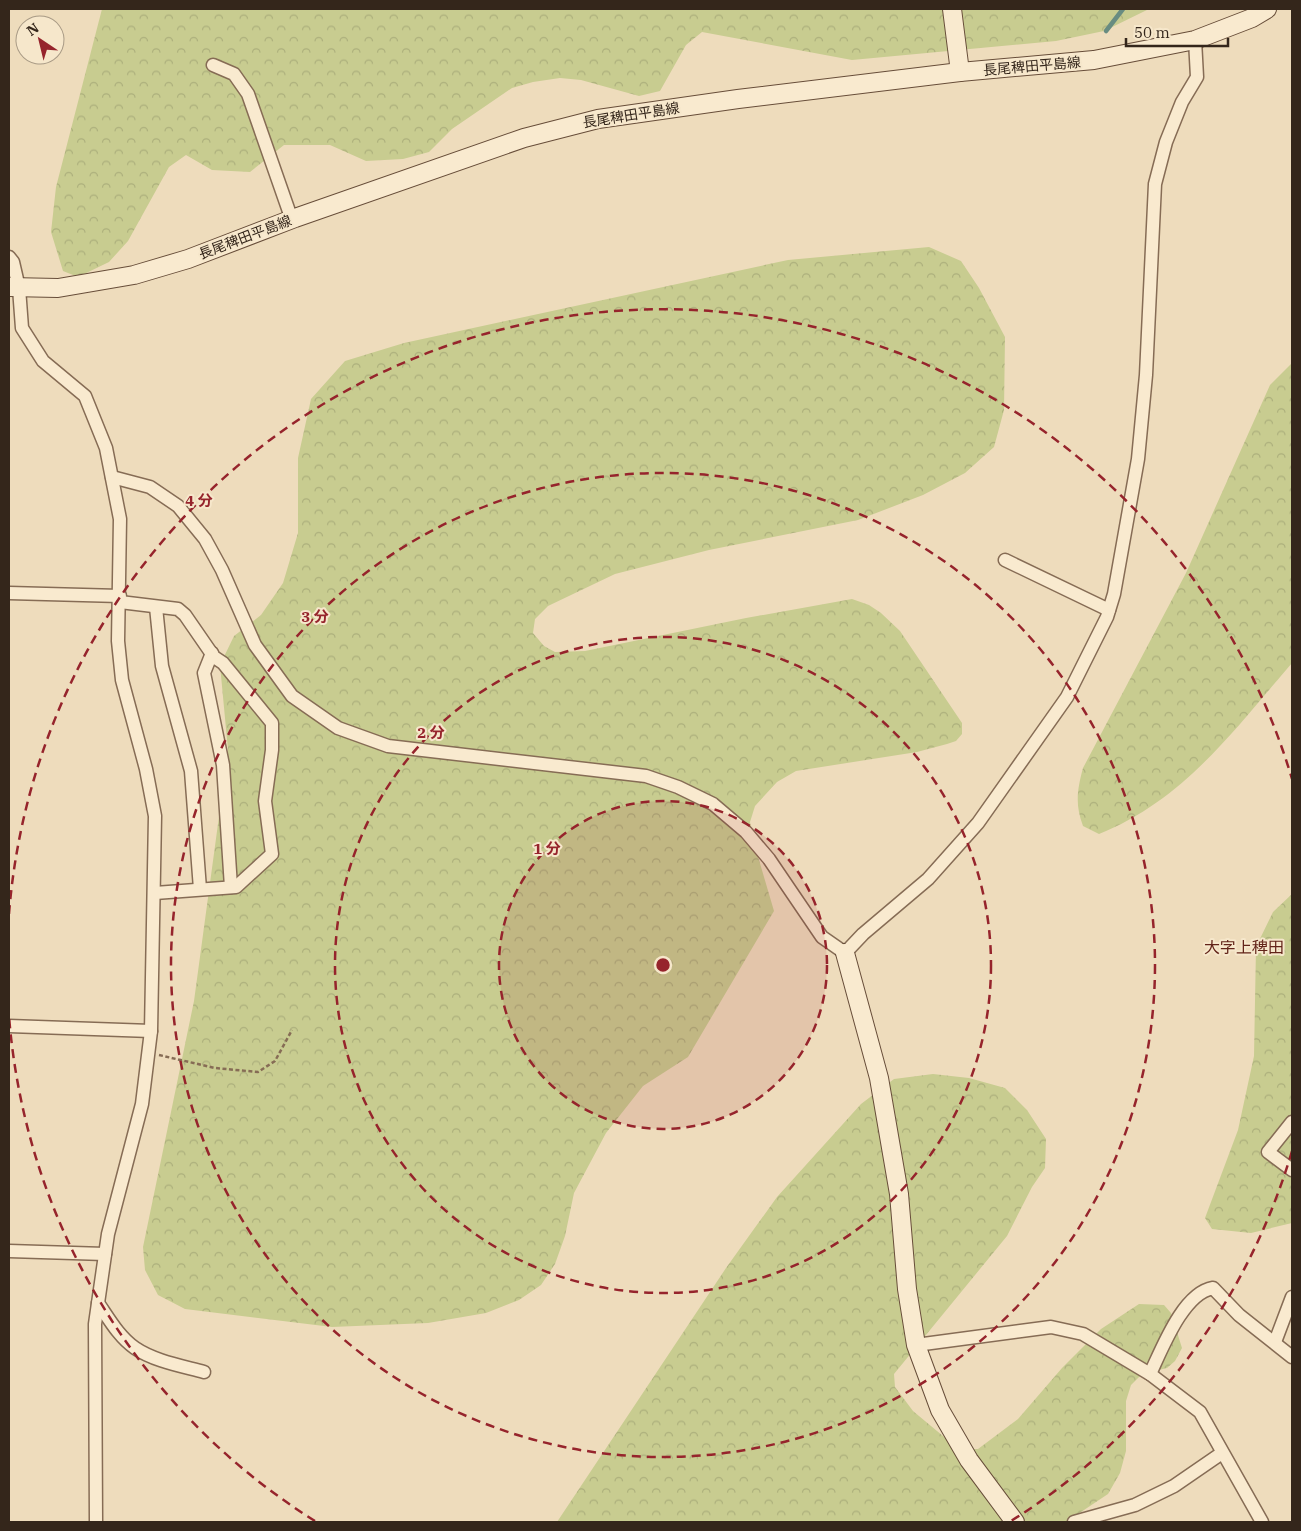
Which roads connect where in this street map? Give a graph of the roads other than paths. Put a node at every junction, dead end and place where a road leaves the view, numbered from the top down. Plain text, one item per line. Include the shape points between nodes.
1 (952, 9) edge
2 (1268, 9) edge
3 (1196, 40) junction
4 (213, 65) dead end
5 (960, 72) junction
6 (292, 220) junction
7 (9, 256) edge
8 (14, 288) edge
9 (112, 477) junction
10 (1005, 560) dead end
11 (9, 593) edge
12 (120, 599) junction
13 (156, 607) junction
14 (1109, 610) junction
15 (212, 653) junction
16 (230, 887) junction
17 (200, 889) junction
18 (155, 893) junction
19 (845, 953) junction
20 (9, 1026) edge
21 (151, 1032) junction
22 (1292, 1122) edge
23 (1292, 1170) edge
24 (9, 1251) edge
25 (105, 1254) junction
26 (1292, 1297) edge
27 (98, 1303) junction
28 (1275, 1342) junction
29 (916, 1345) junction
30 (1292, 1356) edge
31 (204, 1372) dead end
32 (1150, 1374) junction
33 (1222, 1453) junction
34 (96, 1522) edge
35 (1015, 1522) edge
36 (1074, 1522) edge
37 (1262, 1522) edge

1 - 5 main road
2 - 3 main road, 長尾稗田平島線
3 - 5 main road, 長尾稗田平島線 via 1094,60
3 - 14 street via 1197,77 1182,102 1166,142 1155,184 1146,375 1138,458
4 - 6 street via 234,74 248,94
5 - 6 main road, 長尾稗田平島線 via 598,119 524,138
6 - 8 main road, 長尾稗田平島線 via 188,259 134,275 58,288
7 - 8 street via 13,262
8 - 9 street via 22,328 43,361 85,396 106,448
9 - 12 street via 120,519
9 - 19 street via 150,487 178,506 205,539 255,645 292,696 338,728 388,746 646,776 678,787 713,804 746,832 769,859 822,937
10 - 14 street
11 - 12 street
12 - 13 street
12 - 18 street via 118,641 122,680 155,816
13 - 15 street via 178,609
13 - 17 street via 162,666 191,771
14 - 19 street via 1066,697 978,823 928,879
15 - 16 street via 204,673 223,765
15 - 16 street via 272,723 265,802 272,854 236,886
16 - 17 street
17 - 18 street
18 - 21 street
19 - 29 main road via 879,1078 899,1194 907,1289
20 - 21 street
21 - 25 street via 142,1104
22 - 23 street via 1268,1152
24 - 25 street
25 - 27 street
26 - 28 street
27 - 31 street via 122,1336 136,1348
27 - 34 street via 95,1324
28 - 30 street
28 - 32 street via 1239,1315 1213,1288 1204,1289 1176,1319
29 - 32 street via 1051,1327 1083,1334
29 - 35 main road via 940,1410 969,1460
32 - 33 street via 1200,1412
33 - 36 street via 1174,1486 1135,1504
33 - 37 street

